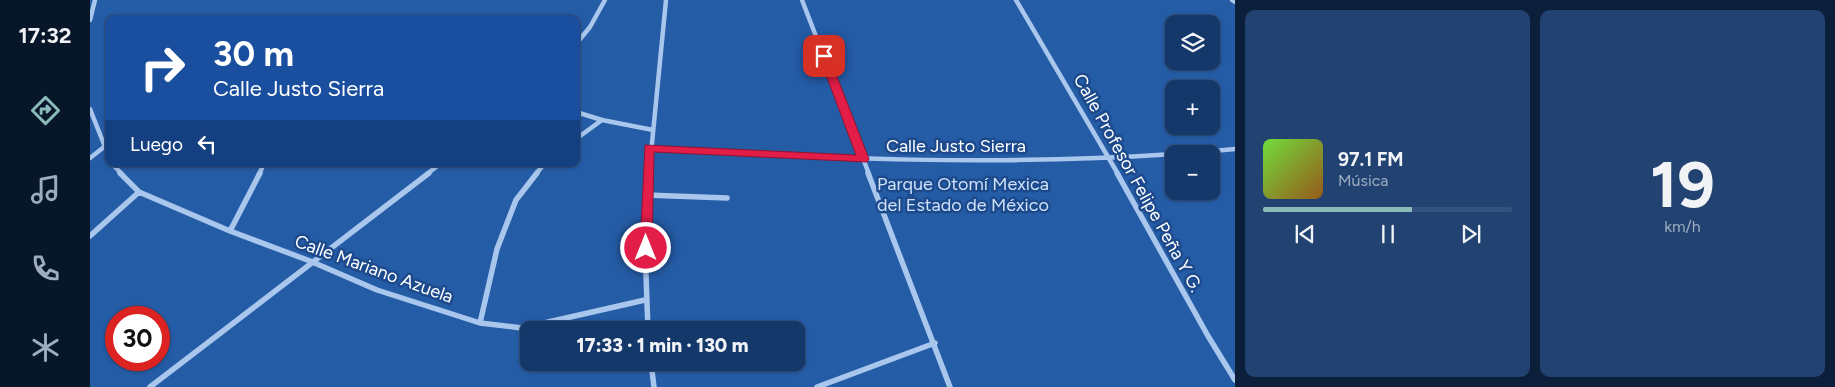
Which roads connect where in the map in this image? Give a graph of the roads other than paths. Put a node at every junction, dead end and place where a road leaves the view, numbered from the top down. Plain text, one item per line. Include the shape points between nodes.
1 (96, 0) edge
2 (605, 0) edge
3 (666, 0) edge
4 (802, 0) edge
5 (1016, 0) edge
6 (90, 18) edge
7 (580, 38) edge
8 (90, 109) edge
9 (580, 113) edge
10 (602, 120) junction
11 (653, 130) junction
12 (580, 136) edge
13 (104, 147) joint
14 (649, 148) junction
15 (1235, 149) edge
16 (1220, 150) edge
17 (1165, 155) edge
18 (90, 158) edge
19 (863, 159) junction
20 (1109, 160) junction
21 (115, 167) edge
22 (262, 167) edge
23 (436, 167) edge
24 (542, 167) edge
25 (139, 192) junction
26 (646, 195) junction
27 (727, 198) dead end
28 (230, 231) junction
29 (90, 236) edge
30 (310, 262) junction
31 (646, 300) junction
32 (647, 321) edge
33 (480, 323) junction
34 (935, 344) junction
35 (652, 371) edge
36 (1235, 380) edge
37 (150, 387) edge
38 (654, 387) edge
39 (817, 387) edge
40 (950, 387) edge

1 - 6 street
2 - 7 street
3 - 11 street
4 - 19 street
5 - 20 street, Calle Profesor Felipe Peña Y G.
8 - 13 street
9 - 10 street
10 - 11 street
10 - 12 street
11 - 14 street
13 - 18 street
14 - 19 street, Calle Justo Sierra
14 - 26 street
15 - 16 street
17 - 20 street, Calle Justo Sierra
19 - 20 street, Calle Justo Sierra
19 - 34 street
20 - 36 street, Calle Profesor Felipe Peña Y G.
21 - 25 street, Calle Mariano Azuela
22 - 28 street
23 - 30 street
24 - 33 street via 516,200 497,249
25 - 28 street, Calle Mariano Azuela
25 - 29 street
26 - 27 street
26 - 31 street
28 - 30 street, Calle Mariano Azuela
30 - 33 street, Calle Mariano Azuela via 376,290
30 - 37 street via 226,331
31 - 32 street
31 - 33 street, Calle Mariano Azuela via 522,328
34 - 39 street
34 - 40 street
35 - 38 street

